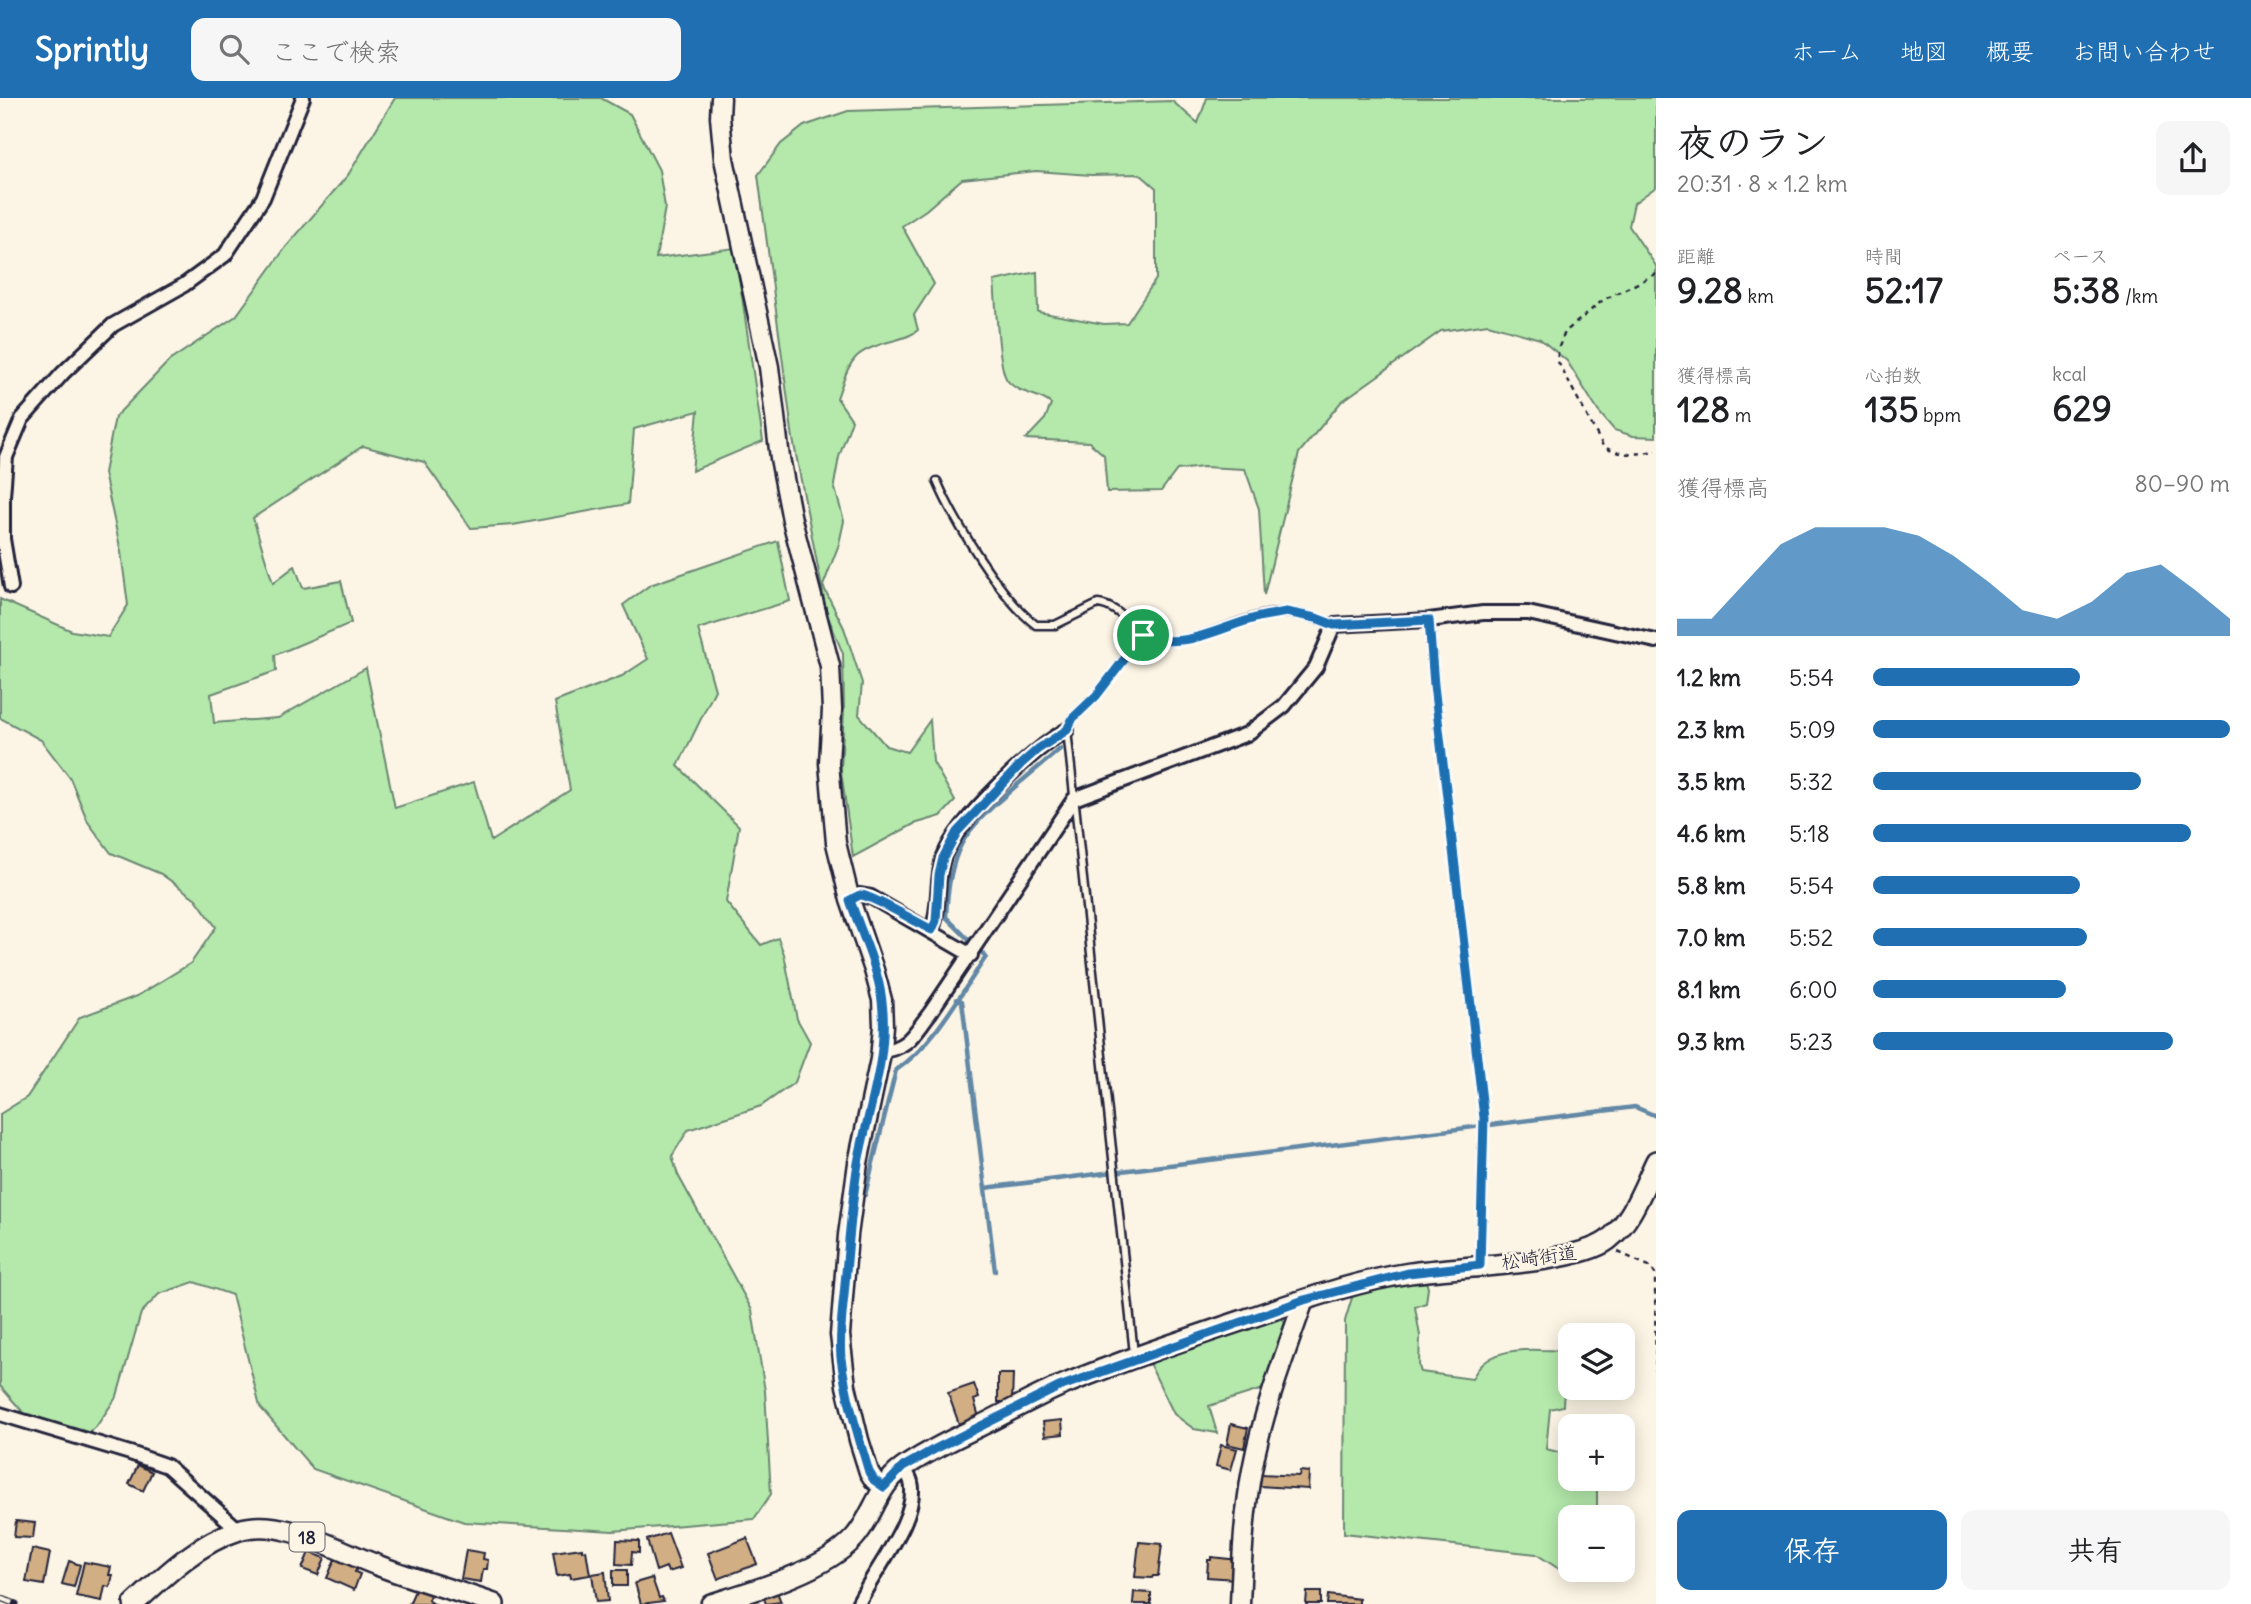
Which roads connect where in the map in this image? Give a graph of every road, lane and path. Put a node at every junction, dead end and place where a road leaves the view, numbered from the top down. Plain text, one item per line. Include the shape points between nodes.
1 (303, 98) edge
2 (720, 98) edge
3 (1656, 274) edge
4 (1656, 451) edge
5 (3, 457) edge
6 (937, 481) dead end
7 (11, 587) dead end
8 (1429, 620) junction
9 (1334, 625) junction
10 (1143, 635) junction
11 (1656, 641) edge
12 (1067, 730) junction
13 (1074, 799) junction
14 (850, 900) junction
15 (932, 930) junction
16 (971, 955) junction
17 (881, 1051) junction
18 (1656, 1161) edge
19 (1606, 1241) junction
20 (1480, 1265) junction
21 (1304, 1300) junction
22 (1135, 1359) junction
23 (1656, 1402) edge
24 (0, 1414) edge
25 (903, 1467) junction
26 (884, 1487) junction
27 (239, 1530) junction
28 (134, 1604) edge
29 (494, 1604) edge
30 (711, 1604) edge
31 (858, 1604) edge
32 (1240, 1604) edge

1 - 5 street via 263,198 225,255 184,285 113,325 22,419
2 - 14 street via 724,159 769,367 792,520 830,666 832,807
3 - 4 path via 1602,300 1565,332 1557,360 1603,446 1622,454
5 - 7 street via 3,540
6 - 10 lane via 977,553 1020,611 1036,625 1055,625 1098,604 1113,609
8 - 9 street
8 - 11 street via 1528,613
8 - 20 lane via 1484,1118
9 - 10 lane via 1286,612 1199,638 1167,642
9 - 13 street via 1316,667 1284,706 1247,734
10 - 12 lane
12 - 13 lane
12 - 15 street via 1021,764 949,844 939,875
13 - 16 street
13 - 22 lane
14 - 15 street via 859,895 871,897
14 - 17 street via 882,1000
15 - 16 street
16 - 17 street via 904,1045
17 - 26 street via 851,1211 840,1335 859,1440 869,1472
18 - 19 main road, 松崎街道 via 1629,1215
19 - 20 main road, 松崎街道 via 1577,1253
19 - 23 path via 1615,1251 1651,1267 1655,1274
20 - 21 main road, 松崎街道 via 1408,1273
21 - 22 main road, 松崎街道
21 - 32 street via 1280,1365 1254,1461
22 - 25 main road, 松崎街道 via 1043,1394
24 - 27 street via 167,1466
25 - 26 main road, 松崎街道
25 - 31 street via 912,1487 907,1514 900,1535
26 - 30 main road, 松崎街道 via 862,1528 833,1555 794,1575
27 - 28 main road, 18 via 198,1550
27 - 29 main road, 18 via 266,1527 299,1535

